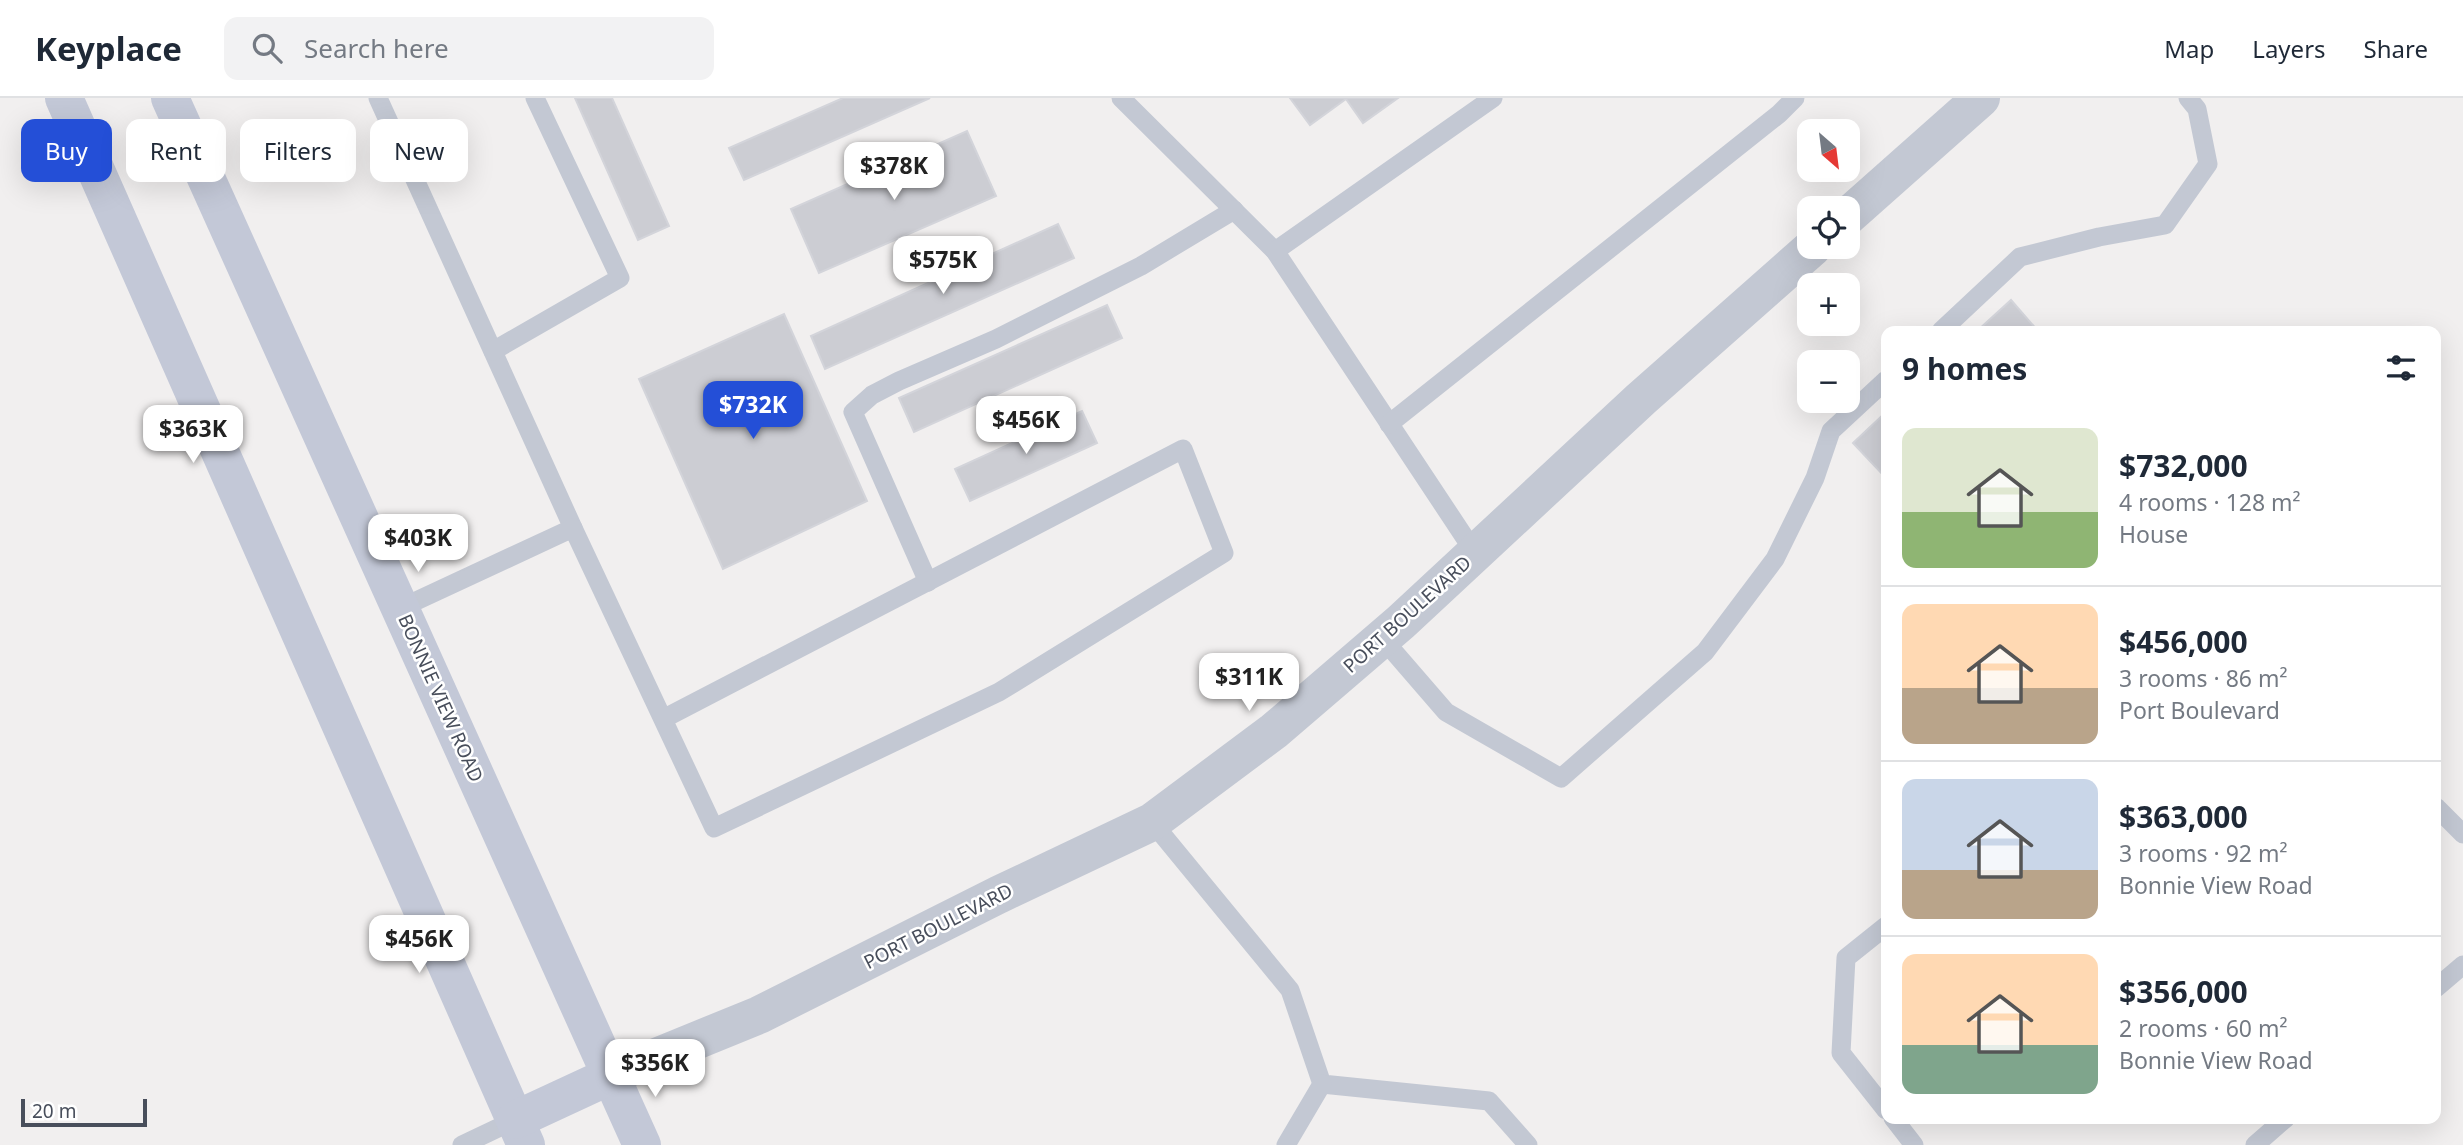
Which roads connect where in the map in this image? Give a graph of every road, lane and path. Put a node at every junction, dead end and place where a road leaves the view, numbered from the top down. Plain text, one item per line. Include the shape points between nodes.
1 (64, 98) edge
2 (170, 98) edge
3 (378, 98) edge
4 (534, 98) edge
5 (1121, 98) edge
6 (1493, 98) edge
7 (1795, 98) edge
8 (1981, 98) edge
9 (2188, 98) edge
10 (1860, 205) edge
11 (1234, 211) junction
12 (1275, 251) junction
13 (1799, 259) edge
14 (1946, 326) edge
15 (493, 351) junction
16 (1881, 385) edge
17 (1389, 424) junction
18 (573, 528) junction
19 (1475, 553) junction
20 (928, 582) junction
21 (401, 608) junction
22 (1382, 639) junction
23 (663, 719) junction
24 (2441, 812) edge
25 (1152, 822) junction
26 (2463, 834) edge
27 (1881, 930) edge
28 (2463, 965) edge
29 (2441, 984) edge
30 (612, 1075) junction
31 (1322, 1084) junction
32 (1881, 1104) edge
33 (1898, 1124) edge
34 (2279, 1124) edge
35 (521, 1133) edge
36 (462, 1145) edge
37 (642, 1145) edge
38 (1286, 1145) edge
39 (1528, 1145) edge
40 (1914, 1145) edge
41 (2255, 1145) edge

1 - 35 main road
2 - 21 main road, BONNIE VIEW ROAD
3 - 15 lane
4 - 15 lane via 620,278
5 - 11 lane
6 - 12 lane
7 - 17 lane
8 - 10 street
9 - 14 lane via 2197,109 2208,164 2165,225 2021,257
11 - 12 lane
11 - 20 lane via 1141,266 872,395 853,412
12 - 17 lane
13 - 19 street, PORT BOULEVARD
15 - 18 lane
16 - 22 lane via 1831,431 1815,478 1775,559 1705,653 1561,778 1446,712
17 - 19 lane
18 - 21 lane
18 - 23 lane
19 - 22 street, PORT BOULEVARD
20 - 23 lane
20 - 23 lane via 1183,449 1224,553 999,692 714,828
21 - 30 main road, BONNIE VIEW ROAD
22 - 25 street, PORT BOULEVARD via 1274,731
24 - 26 lane
25 - 30 street, PORT BOULEVARD via 760,1015
25 - 31 lane via 1290,990
27 - 32 lane via 1846,958 1841,1053
28 - 29 lane
30 - 35 main road
30 - 37 main road, BONNIE VIEW ROAD
31 - 38 lane
31 - 39 lane via 1489,1101
33 - 40 lane
34 - 41 lane
35 - 36 lane

